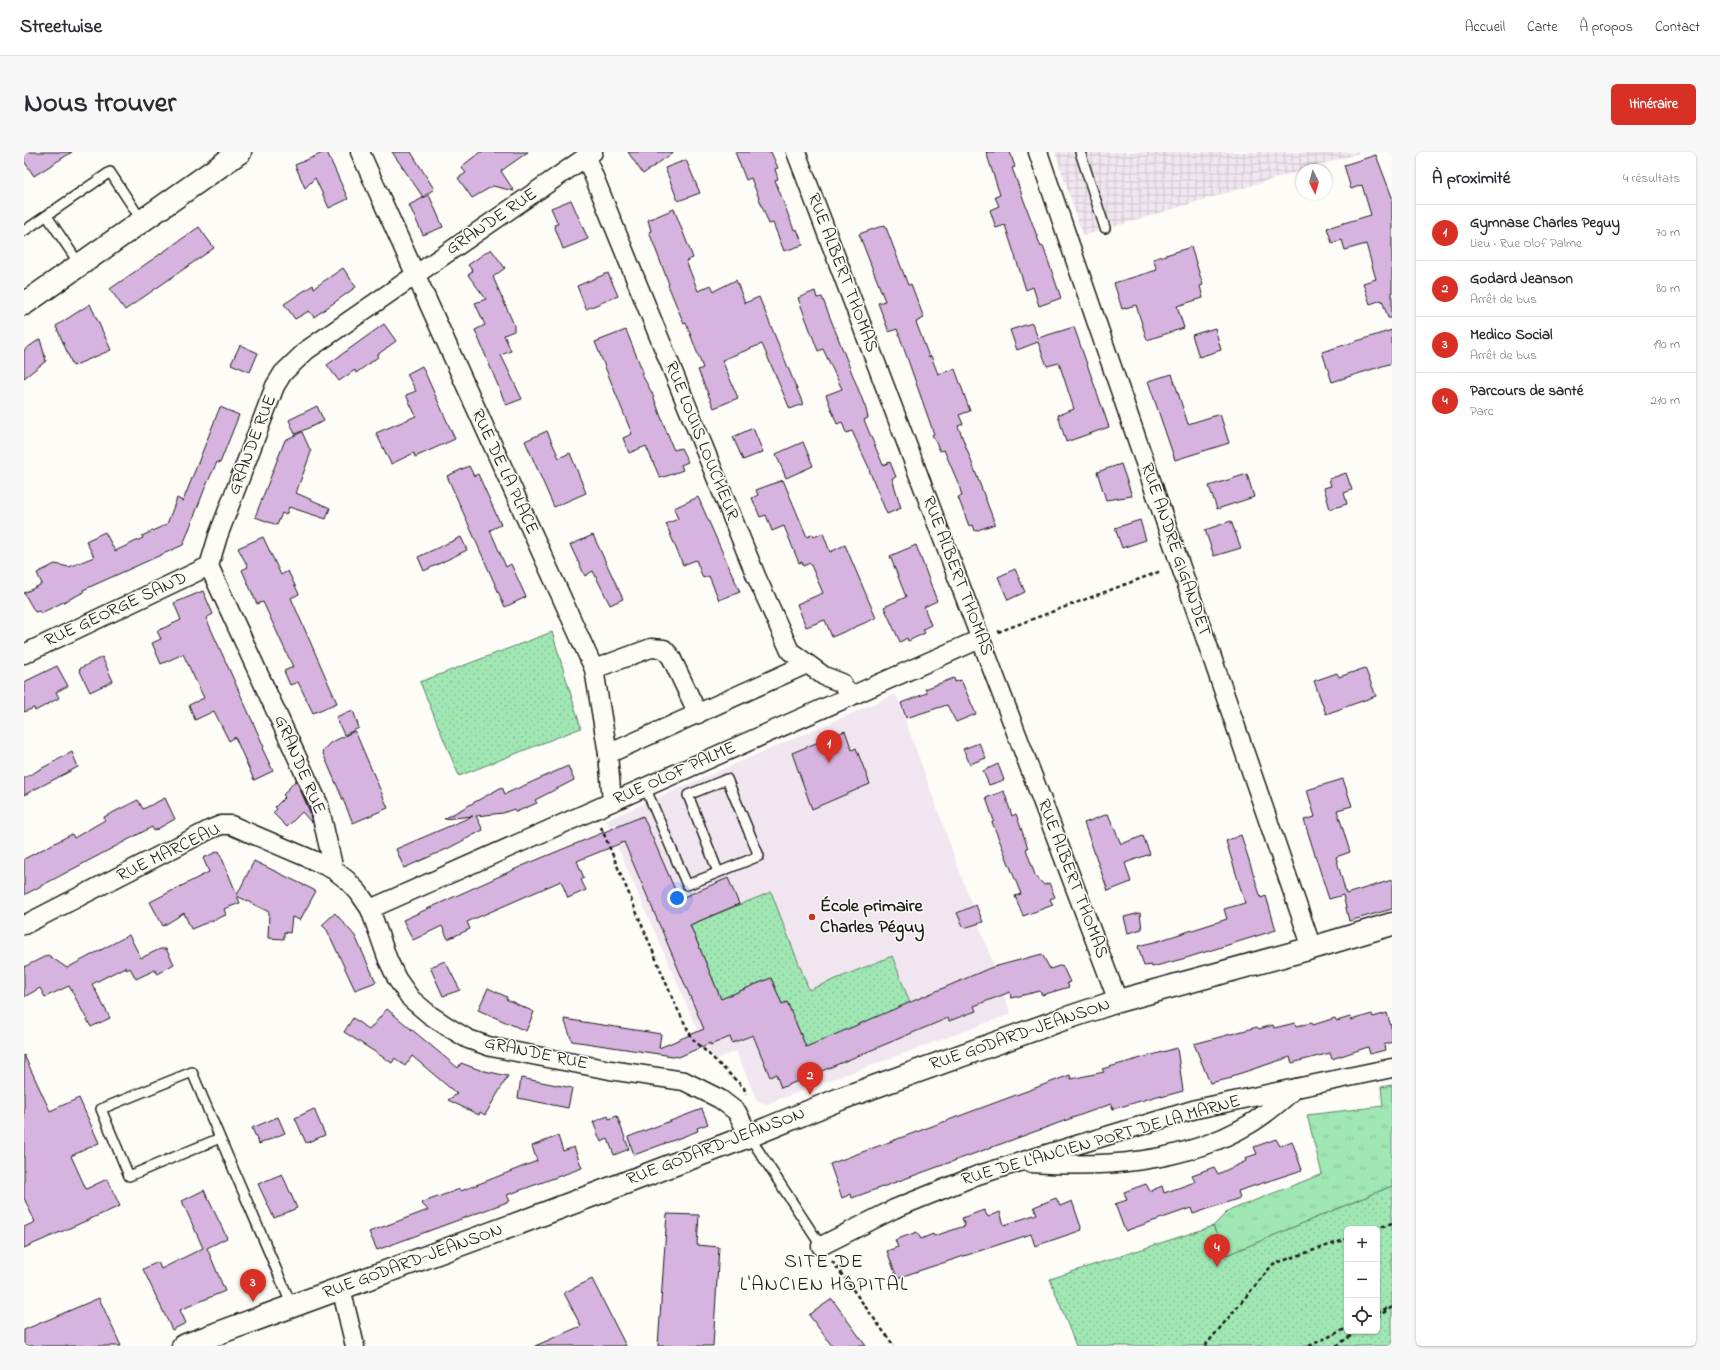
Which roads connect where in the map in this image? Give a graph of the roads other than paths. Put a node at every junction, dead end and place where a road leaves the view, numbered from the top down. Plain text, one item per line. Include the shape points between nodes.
1 (240, 152) edge
2 (360, 152) edge
3 (796, 152) edge
4 (1038, 152) edge
5 (1080, 152) edge
6 (590, 154) edge
7 (46, 216) junction
8 (142, 221) junction
9 (1105, 228) dead end
10 (24, 231) edge
11 (80, 265) junction
12 (414, 275) junction
13 (24, 304) edge
14 (209, 566) junction
15 (980, 639) junction
16 (24, 654) edge
17 (807, 664) junction
18 (594, 669) junction
19 (850, 697) junction
20 (698, 714) junction
21 (608, 754) junction
22 (645, 787) junction
23 (612, 802) junction
24 (334, 870) junction
25 (718, 872) junction
26 (370, 909) junction
27 (1392, 924) edge
28 (24, 925) edge
29 (1312, 948) junction
30 (1118, 1001) junction
31 (1392, 1068) edge
32 (1296, 1087) junction
33 (748, 1136) junction
34 (220, 1138) junction
35 (1020, 1162) junction
36 (821, 1246) joint
37 (341, 1288) junction
38 (292, 1306) junction
39 (183, 1346) edge
40 (355, 1346) edge

1 - 8 street
2 - 12 street, RUE DE LA PLACE
3 - 15 street, RUE ALBERT THOMAS
4 - 29 street, RUE ANDRÉ GIGANDET
5 - 9 lane
6 - 12 street, GRANDE RUE
6 - 17 street, RUE LOUIS LOUCHEUR via 756,576 790,651
7 - 8 lane via 110,172
7 - 10 lane
7 - 11 lane
8 - 11 street
11 - 13 street
12 - 14 street, GRANDE RUE via 307,350 283,373 272,393
12 - 18 street, RUE DE LA PLACE
14 - 16 street, RUE GEORGE SAND
14 - 24 street, GRANDE RUE via 319,805
15 - 19 street, RUE OLOF PALME
15 - 30 street, RUE ALBERT THOMAS
17 - 19 street, RUE LOUIS LOUCHEUR via 824,676 842,683
17 - 20 street
18 - 20 street via 651,648 664,649 671,657
18 - 21 street, RUE DE LA PLACE
19 - 22 street, RUE OLOF PALME
20 - 21 street
21 - 23 street, RUE DE LA PLACE
22 - 23 street, RUE OLOF PALME
22 - 25 lane via 687,885
23 - 26 street, RUE OLOF PALME
24 - 26 street, RUE MARCEAU via 359,893
24 - 28 street, RUE MARCEAU via 242,829 221,825
25 - 25 lane via 759,856 727,779 688,795
26 - 33 street, GRANDE RUE via 388,960 411,999 430,1015 468,1039 491,1047 610,1070 684,1081 720,1099 737,1112
27 - 29 street, RUE GODARD-JEANSON
29 - 30 street, RUE GODARD-JEANSON
30 - 33 street, RUE GODARD-JEANSON via 840,1099
31 - 32 street, RUE DE L'ANCIEN PORT DE LA MARNE
32 - 35 street, RUE DE L'ANCIEN PORT DE LA MARNE via 1196,1109
32 - 35 street via 1272,1109 1247,1126 1174,1156 1128,1162 1064,1165
33 - 36 lane
33 - 37 street, RUE GODARD-JEANSON
34 - 34 lane via 129,1176 101,1109 192,1072
34 - 38 lane
35 - 36 street, RUE DE L'ANCIEN PORT DE LA MARNE via 978,1175 894,1209
37 - 38 street, RUE GODARD-JEANSON
37 - 40 street
38 - 39 street, RUE GODARD-JEANSON

